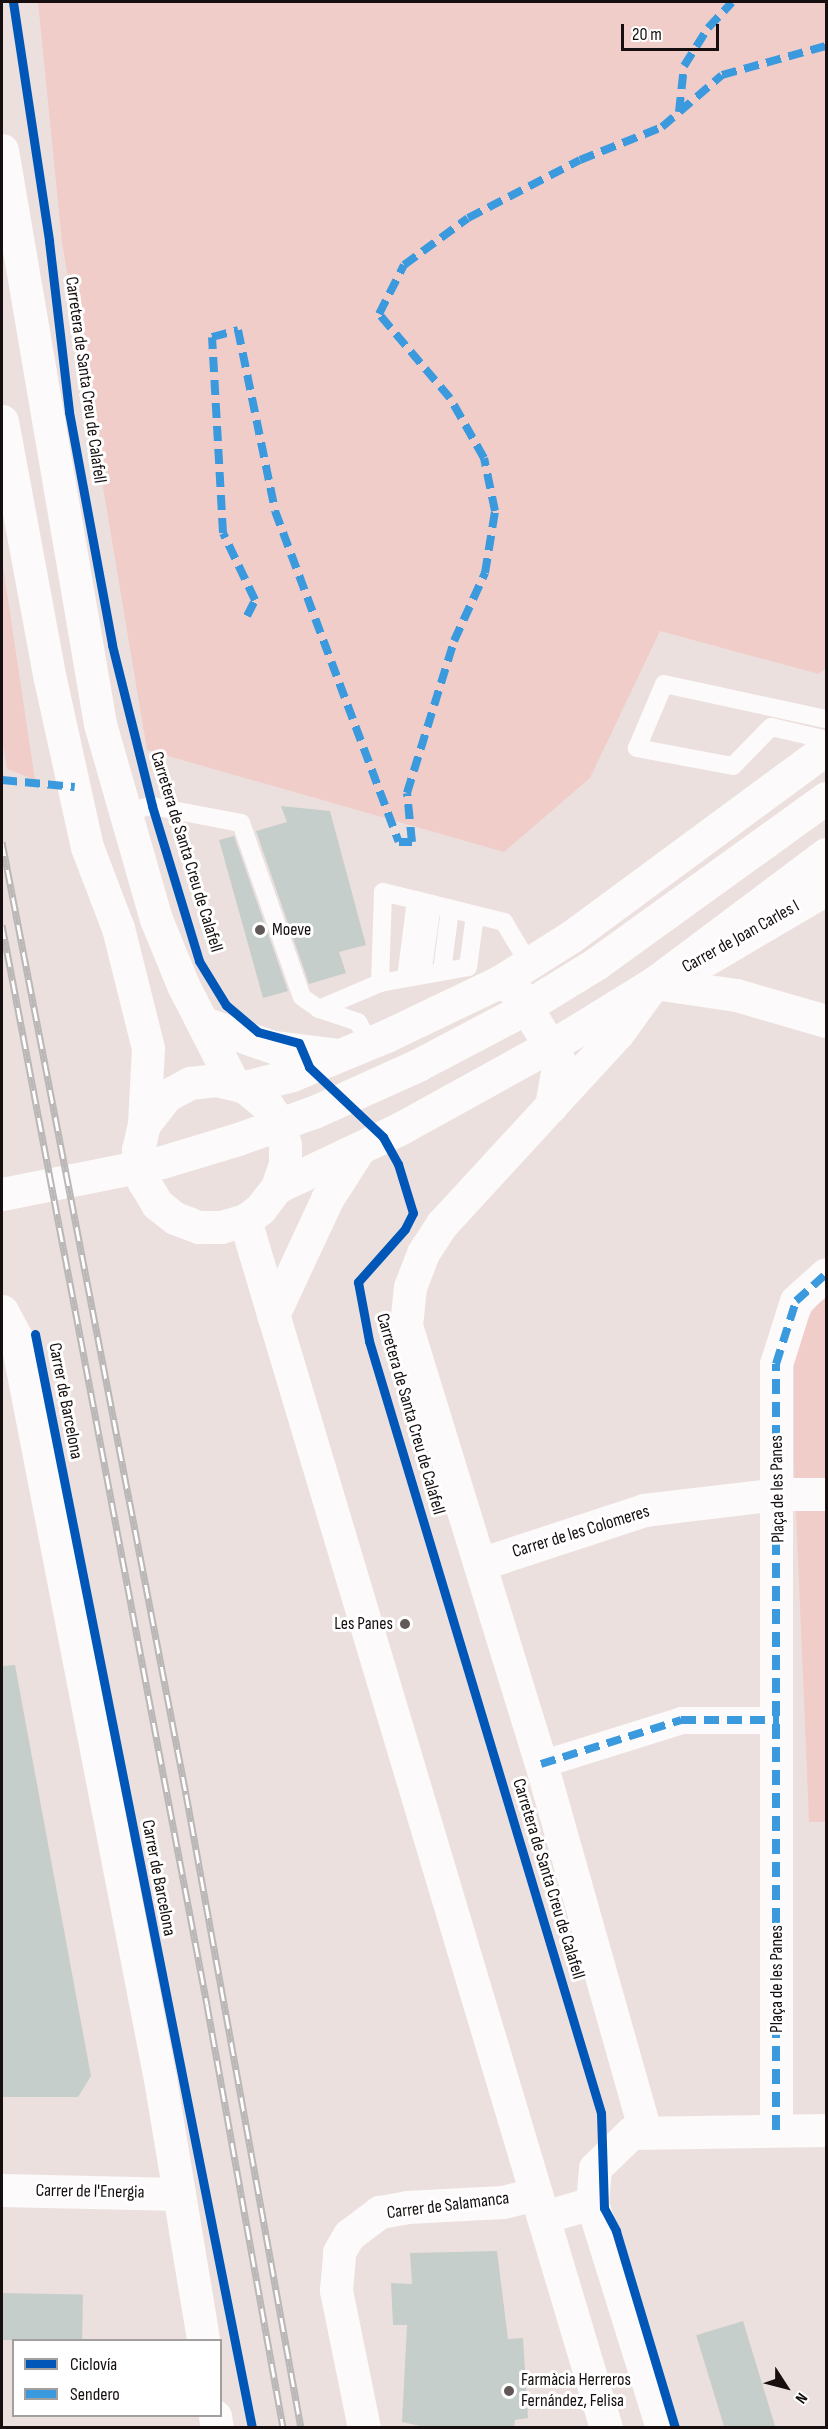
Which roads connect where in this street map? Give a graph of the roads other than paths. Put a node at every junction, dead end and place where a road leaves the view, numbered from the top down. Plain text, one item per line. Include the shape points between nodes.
1 (2, 150) edge
2 (2, 421) edge
3 (826, 719) edge
4 (825, 750) edge
5 (826, 798) edge
6 (125, 812) junction
7 (826, 854) edge
8 (826, 889) edge
9 (424, 902) junction
10 (450, 909) junction
11 (475, 915) junction
12 (529, 964) junction
13 (442, 972) junction
14 (414, 976) junction
15 (499, 982) junction
16 (380, 983) junction
17 (654, 983) junction
18 (319, 1009) junction
19 (826, 1021) edge
20 (204, 1023) junction
21 (369, 1043) junction
22 (551, 1046) junction
23 (338, 1055) junction
24 (239, 1085) junction
25 (551, 1106) junction
26 (144, 1124) junction
27 (359, 1149) junction
28 (278, 1187) junction
29 (2, 1194) edge
30 (245, 1220) junction
31 (826, 1274) edge
32 (2, 1311) edge
33 (273, 1315) junction
34 (778, 1494) junction
35 (826, 1494) edge
36 (480, 1564) junction
37 (778, 1720) junction
38 (541, 1764) junction
39 (776, 2130) junction
40 (826, 2130) edge
41 (645, 2131) junction
42 (2, 2190) edge
43 (179, 2194) junction
44 (592, 2203) junction
45 (539, 2206) junction
46 (203, 2339) edge
47 (364, 2427) edge
48 (606, 2427) edge
49 (662, 2427) edge

1 - 6 street via 100,724
2 - 26 street via 46,657 87,847 117,928 148,1048
3 - 4 lane via 664,684 637,748 734,766 771,727 823,739
4 - 12 street
5 - 29 street via 597,963 511,1016 418,1065 314,1112 238,1139 162,1162
6 - 18 lane via 152,806 241,823 302,997
6 - 20 street via 156,919
7 - 17 street
8 - 17 street, Carrer de Joan Carles I via 698,965
9 - 10 lane
9 - 14 lane
9 - 16 lane via 383,892
10 - 11 lane
10 - 13 lane
11 - 12 lane via 504,922
11 - 13 lane via 468,967
12 - 15 street
13 - 14 lane
14 - 16 lane
15 - 21 street
15 - 22 street via 515,989
16 - 18 lane
17 - 19 street via 736,995
17 - 22 street
17 - 25 street, Carretera de Santa Creu de Calafell via 617,1034
18 - 21 lane via 358,1022
20 - 23 street via 273,1047
20 - 24 street
21 - 23 street
22 - 25 street via 561,1068
22 - 27 street
23 - 24 street via 292,1075
24 - 26 street via 217,1080 190,1083 167,1095
24 - 28 street via 267,1105 278,1119 285,1144 285,1164
25 - 36 street, Carretera de Santa Creu de Calafell via 442,1224 423,1252 410,1287 406,1325
26 - 30 street via 138,1149 144,1182 158,1204 175,1218 200,1227 221,1227
27 - 28 street
27 - 33 street via 327,1199
28 - 30 street
30 - 33 street
31 - 34 street, Plaça de les Panes via 796,1301 776,1364
32 - 43 street, Carrer de Barcelona via 16,1337
33 - 45 street
34 - 35 street, Carrer de les Colomeres
34 - 36 street, Carrer de les Colomeres via 644,1510
34 - 37 street, Plaça de les Panes
36 - 38 street, Carretera de Santa Creu de Calafell
37 - 38 street via 681,1720
37 - 39 street, Plaça de les Panes
38 - 41 street, Carretera de Santa Creu de Calafell
39 - 40 street
39 - 41 street
41 - 44 street via 623,2138 602,2158 595,2168
42 - 43 street, Carrer de l'Energia
43 - 46 street, Carrer de Barcelona
44 - 45 street, Carrer de Salamanca
44 - 49 street
45 - 47 street, Carrer de Salamanca via 503,2202 407,2207 380,2212 349,2235 339,2252 336,2290
45 - 48 street

